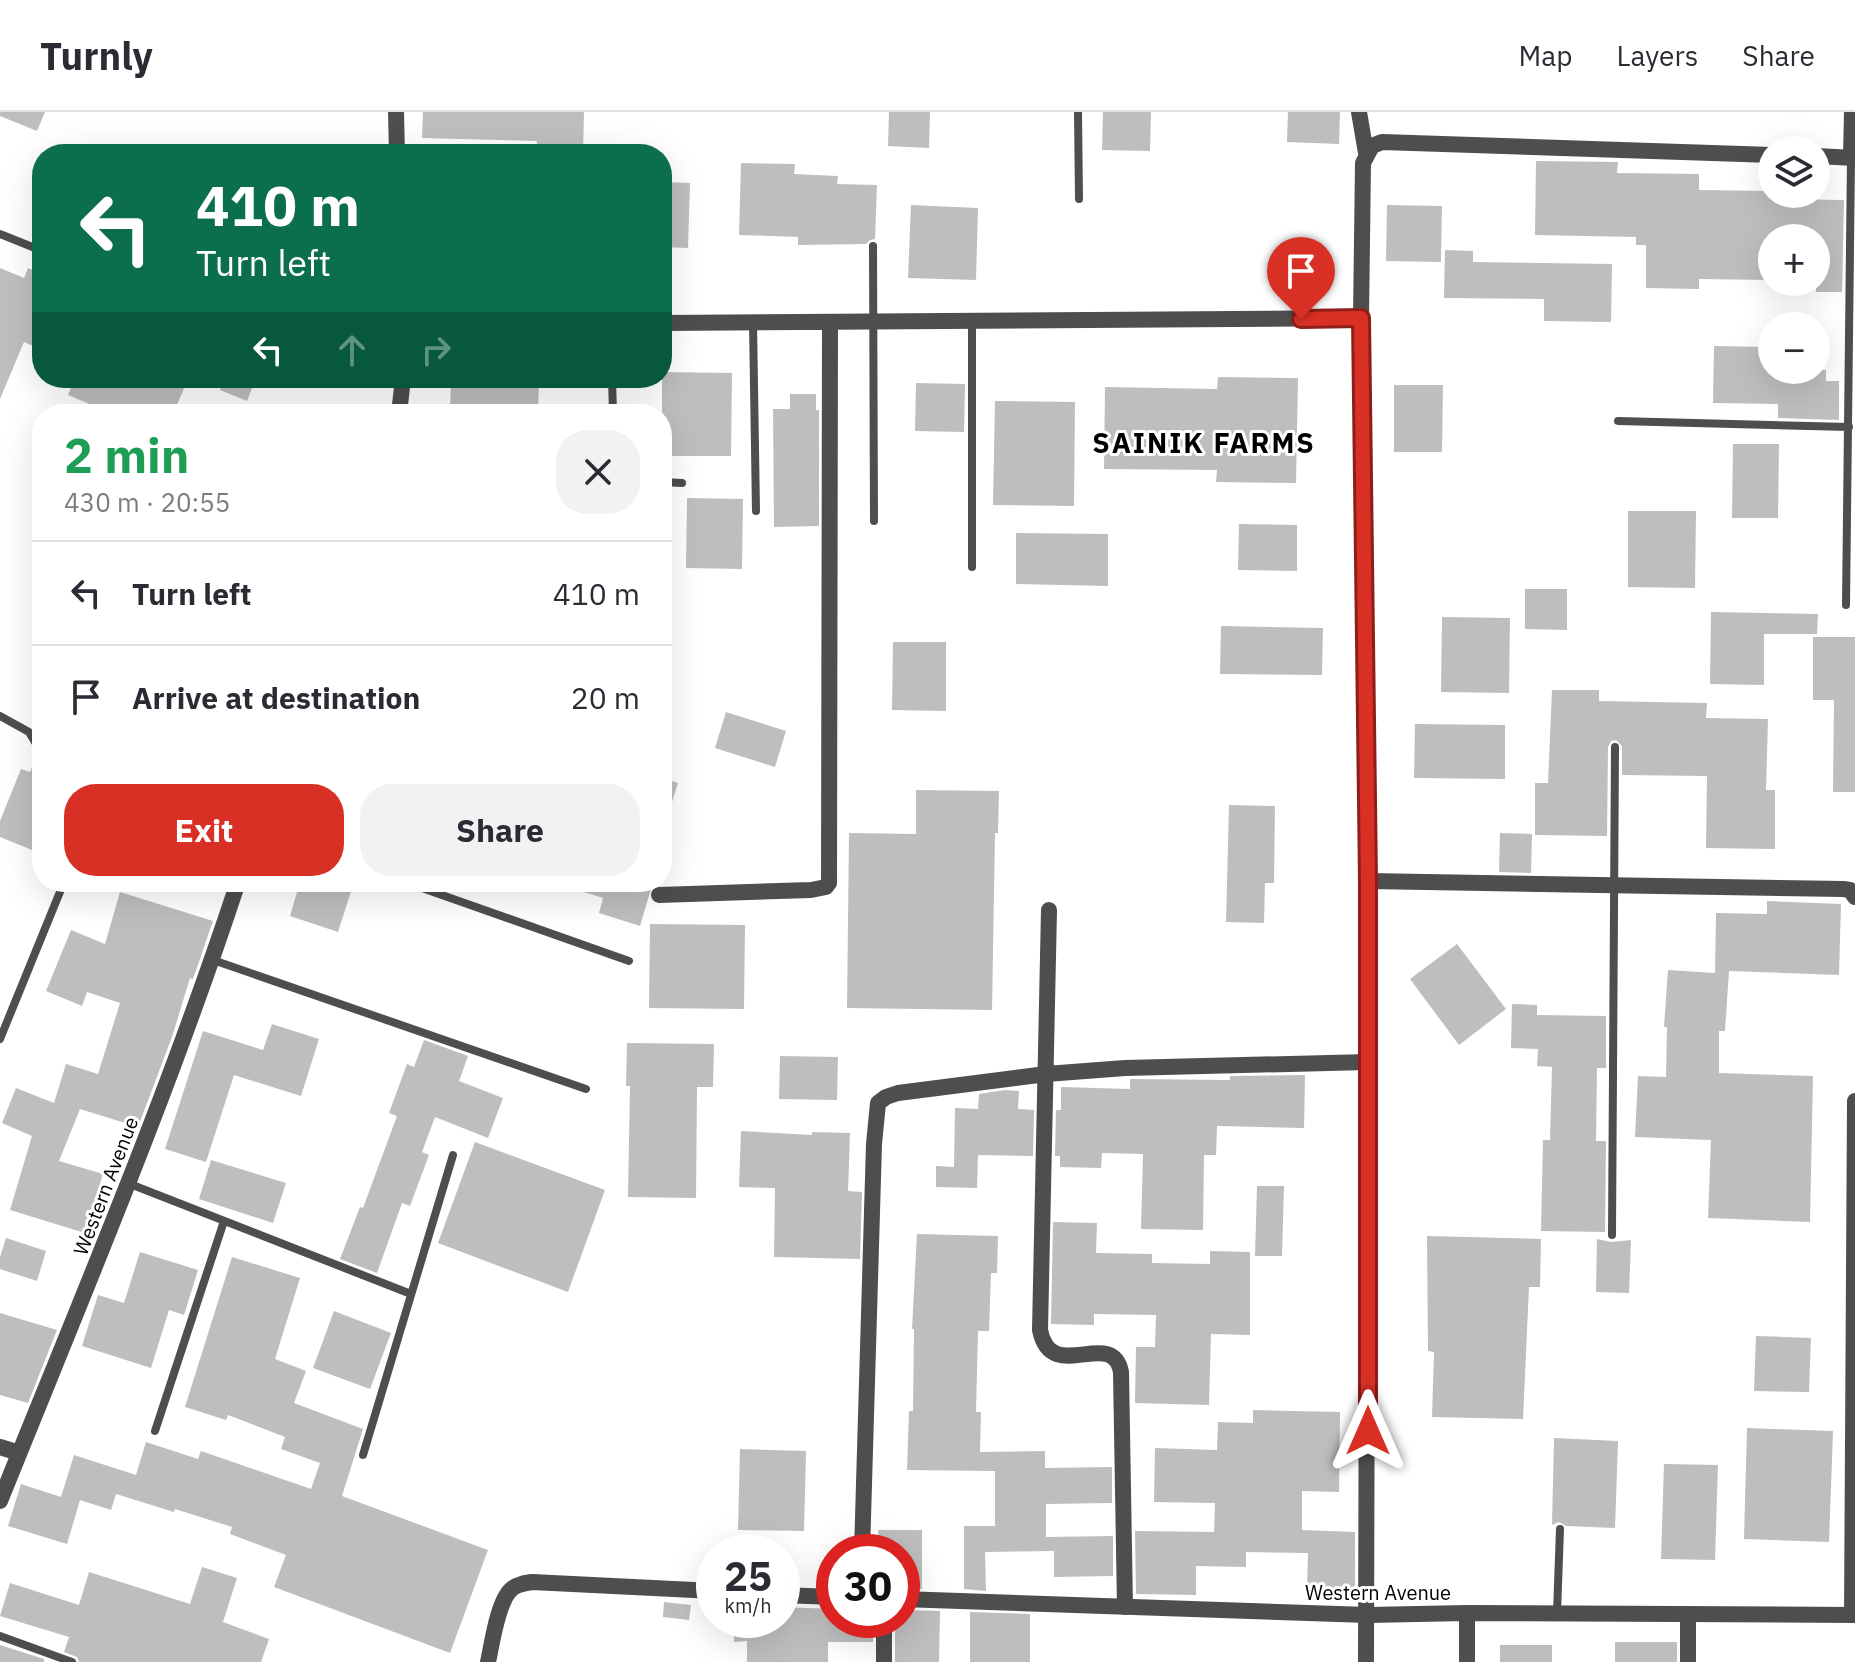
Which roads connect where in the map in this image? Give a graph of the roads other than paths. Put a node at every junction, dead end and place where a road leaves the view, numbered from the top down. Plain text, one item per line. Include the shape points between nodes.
1 (396, 112) edge
2 (1078, 112) edge
3 (1359, 112) edge
4 (1852, 112) edge
5 (397, 144) edge
6 (1366, 153) junction
7 (1758, 155) edge
8 (1830, 157) edge
9 (1853, 158) edge
10 (1079, 199) dead end
11 (0, 234) edge
12 (873, 246) dead end
13 (32, 247) edge
14 (1361, 318) junction
15 (972, 321) junction
16 (753, 322) junction
17 (830, 322) junction
18 (874, 322) junction
19 (672, 323) edge
20 (1618, 421) dead end
21 (1849, 427) junction
22 (672, 482) edge
23 (682, 483) dead end
24 (756, 511) dead end
25 (874, 521) dead end
26 (972, 567) dead end
27 (1846, 605) dead end
28 (0, 716) edge
29 (32, 737) edge
30 (1615, 747) dead end
31 (1368, 881) junction
32 (1615, 884) junction
33 (60, 892) edge
34 (235, 892) edge
35 (433, 892) edge
36 (1855, 894) edge
37 (659, 895) dead end
38 (1049, 910) dead end
39 (213, 960) junction
40 (629, 961) dead end
41 (4, 1018) edge
42 (0, 1039) edge
43 (1368, 1062) junction
44 (1046, 1074) junction
45 (586, 1089) dead end
46 (1855, 1101) edge
47 (453, 1155) dead end
48 (130, 1184) junction
49 (224, 1221) junction
50 (1612, 1235) dead end
51 (411, 1294) junction
52 (155, 1431) dead end
53 (0, 1447) edge
54 (19, 1453) junction
55 (363, 1455) dead end
56 (0, 1501) edge
57 (1560, 1529) dead end
58 (863, 1534) edge
59 (696, 1590) edge
60 (920, 1600) edge
61 (1125, 1607) junction
62 (1467, 1613) junction
63 (1557, 1613) junction
64 (1368, 1615) junction
65 (1854, 1615) edge
66 (1688, 1616) junction
67 (0, 1636) edge
68 (884, 1638) edge
69 (72, 1662) edge
70 (488, 1662) edge
71 (884, 1662) edge
72 (1366, 1662) edge
73 (1467, 1662) edge
74 (1688, 1662) edge

1 - 5 street
2 - 10 lane
3 - 6 street
4 - 9 street
6 - 7 street via 1382,142
6 - 14 street
8 - 9 street
9 - 21 lane
11 - 13 lane
12 - 18 lane
14 - 15 street
14 - 31 street
15 - 18 street
15 - 26 lane
16 - 17 street
16 - 19 street
16 - 24 lane
17 - 18 street
17 - 37 street via 829,883 811,890
18 - 25 lane
20 - 21 lane
21 - 27 lane
22 - 23 lane
28 - 29 lane
30 - 32 lane
31 - 32 street
31 - 43 street
32 - 36 street via 1843,889
32 - 50 lane
33 - 41 lane
34 - 39 street, Western Avenue
35 - 40 lane
38 - 44 street
39 - 45 lane
39 - 48 street, Western Avenue
41 - 42 lane
43 - 44 street via 1166,1065
43 - 64 street
44 - 58 street via 898,1093 878,1103
44 - 61 street via 1040,1330 1042,1343 1055,1354 1102,1353 1119,1360
46 - 65 street
47 - 51 lane
48 - 49 lane
48 - 54 street, Western Avenue
49 - 51 lane
49 - 52 lane
51 - 55 lane
53 - 54 street
54 - 56 street, Western Avenue
57 - 63 lane
59 - 70 street via 520,1584 504,1599
60 - 61 street, Western Avenue
61 - 64 street, Western Avenue
62 - 63 street, Western Avenue
62 - 64 street, Western Avenue
62 - 73 street
63 - 66 street, Western Avenue
64 - 72 street
65 - 66 street, Western Avenue
66 - 74 street
67 - 69 lane
68 - 71 street

